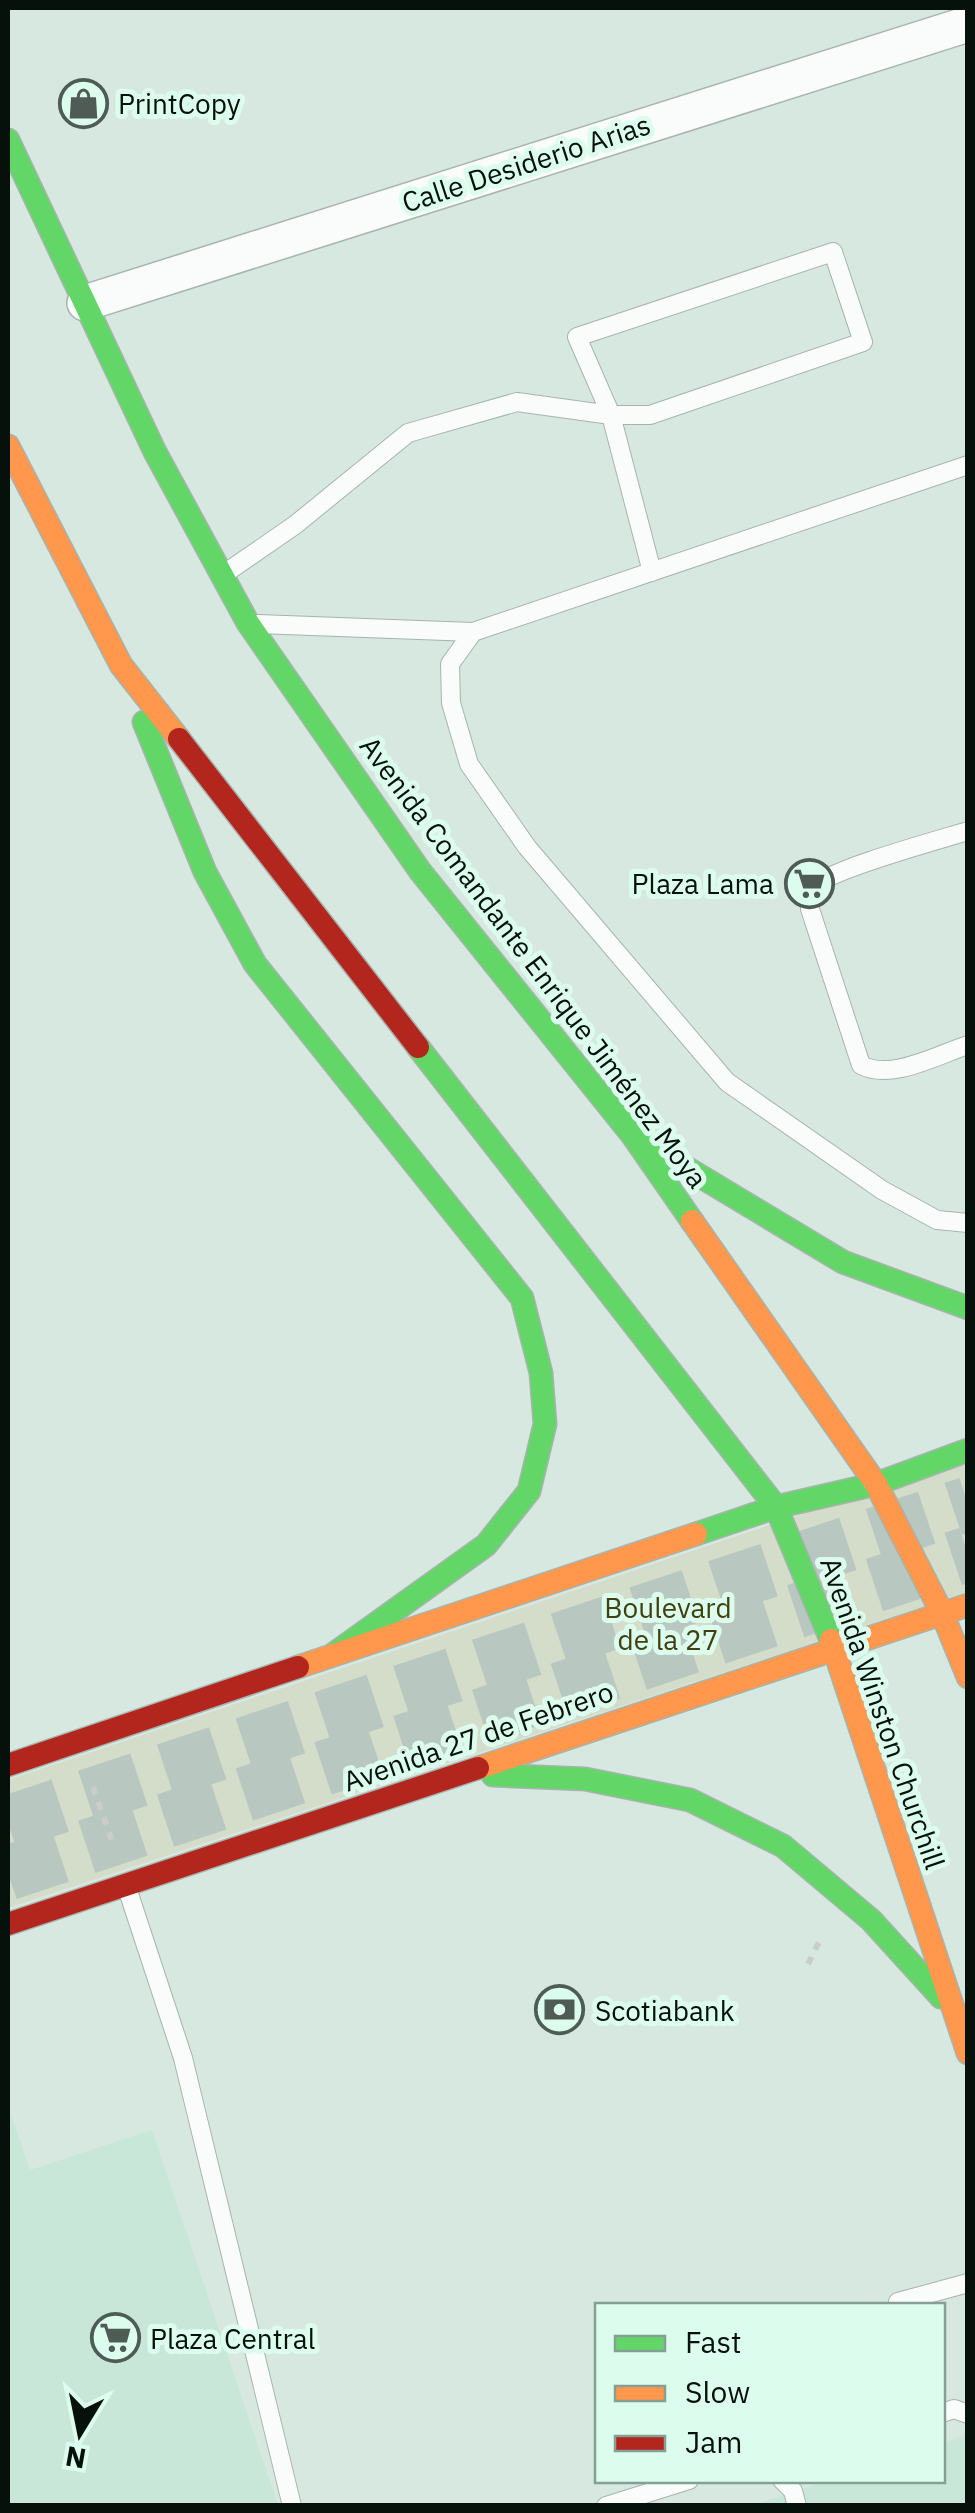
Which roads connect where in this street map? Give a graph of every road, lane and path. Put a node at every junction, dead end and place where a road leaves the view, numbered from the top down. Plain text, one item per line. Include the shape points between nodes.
1 (968, 24) edge
2 (8, 140) edge
3 (86, 303) junction
4 (611, 415) junction
5 (8, 446) edge
6 (968, 464) edge
7 (652, 572) junction
8 (222, 576) junction
9 (248, 624) junction
10 (473, 632) junction
11 (121, 664) junction
12 (968, 831) edge
13 (968, 1045) edge
14 (633, 1136) junction
15 (968, 1223) edge
16 (968, 1308) edge
17 (968, 1450) edge
18 (876, 1484) junction
19 (776, 1507) junction
20 (968, 1605) edge
21 (942, 1613) junction
22 (834, 1649) junction
23 (334, 1654) junction
24 (968, 1677) edge
25 (78, 1741) junction
26 (8, 1765) edge
27 (461, 1774) junction
28 (126, 1885) junction
29 (8, 1924) edge
30 (952, 2008) junction
31 (968, 2053) edge
32 (968, 2283) edge
33 (898, 2302) dead end
34 (679, 2483) edge
35 (292, 2506) edge
36 (606, 2506) edge

1 - 3 street, Calle Desiderio Arias
2 - 3 main road, Avenida Comandante Enrique Jiménez Moya
3 - 8 main road, Avenida Comandante Enrique Jiménez Moya
4 - 4 lane via 650,416 862,342 833,252 577,337
4 - 7 lane
4 - 8 lane via 517,402 408,433
5 - 11 main road
6 - 7 lane
7 - 10 lane
8 - 9 main road, Avenida Comandante Enrique Jiménez Moya
9 - 10 lane
9 - 14 main road, Avenida Comandante Enrique Jiménez Moya via 420,870
10 - 15 lane via 450,664 452,703 469,764 527,847 726,1082 882,1190 937,1220
11 - 19 main road
11 - 23 main road via 205,872 255,964 522,1298 542,1373 545,1424 529,1491 486,1546
12 - 13 lane via 818,883 810,909 860,1064 886,1071
14 - 16 main road via 843,1262
14 - 18 main road, Avenida Comandante Enrique Jiménez Moya
17 - 18 main road
18 - 19 main road
18 - 21 main road
19 - 22 main road, Avenida Winston Churchill
19 - 23 main road
20 - 21 main road, Avenida 27 de Febrero
21 - 22 main road, Avenida 27 de Febrero
21 - 24 main road
22 - 27 main road, Avenida 27 de Febrero
22 - 30 main road, Avenida Winston Churchill
23 - 25 main road
25 - 26 main road
25 - 28 path
27 - 28 main road, Avenida 27 de Febrero
27 - 30 main road via 585,1779 690,1800 783,1846 871,1920
28 - 29 main road, Avenida 27 de Febrero
28 - 35 lane via 184,2058
30 - 31 main road, Avenida Winston Churchill
32 - 33 lane
34 - 36 lane

